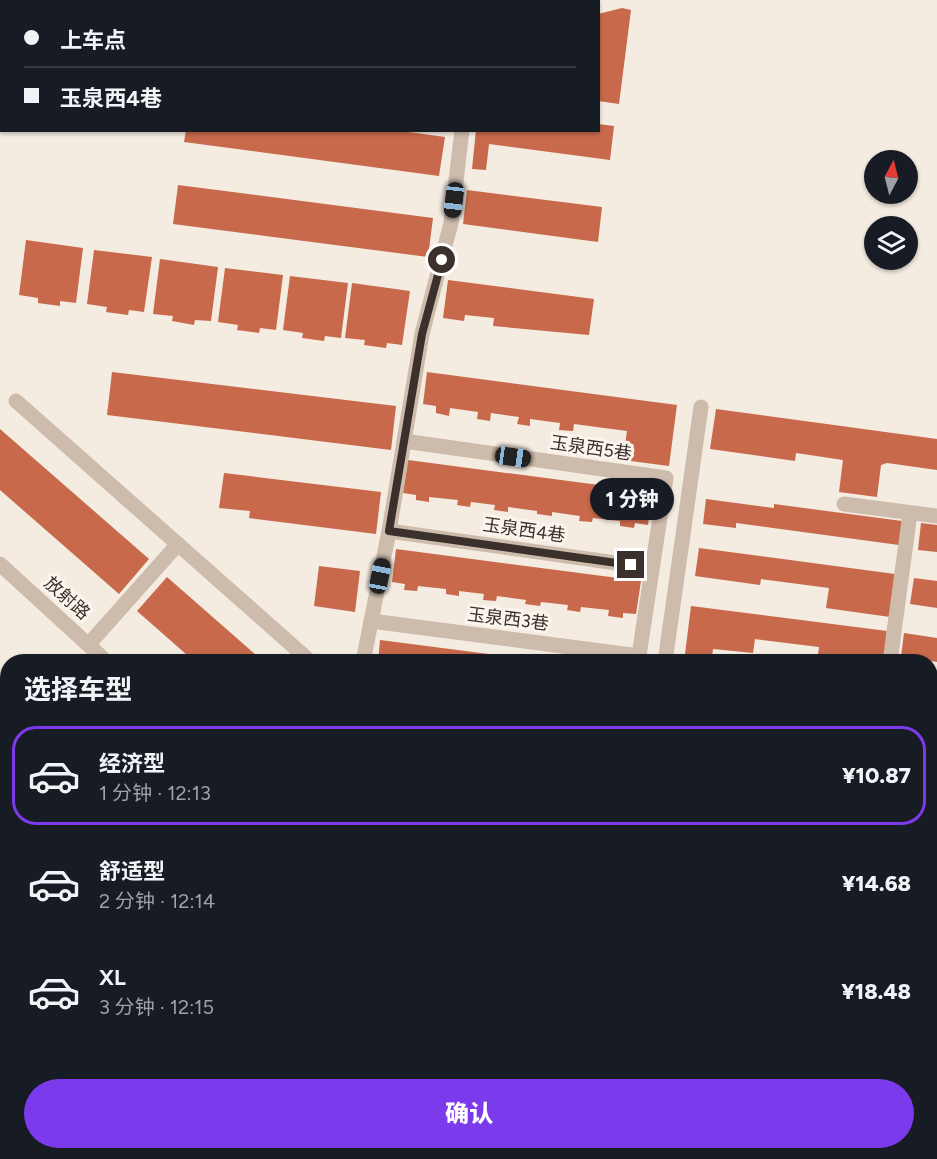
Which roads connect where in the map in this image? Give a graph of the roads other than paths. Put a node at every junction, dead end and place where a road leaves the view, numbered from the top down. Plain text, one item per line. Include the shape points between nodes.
1 (462, 132) edge
2 (16, 401) dead end
3 (701, 407) dead end
4 (404, 441) junction
5 (844, 504) dead end
6 (910, 513) junction
7 (937, 516) edge
8 (389, 531) junction
9 (178, 544) junction
10 (0, 564) edge
11 (652, 568) junction
12 (371, 621) junction
13 (89, 644) junction
14 (99, 654) edge
15 (302, 654) edge
16 (365, 654) edge
17 (604, 654) edge
18 (640, 654) edge
19 (666, 654) edge
20 (891, 654) edge

1 - 4 street via 451,223 422,334
2 - 9 street
3 - 19 street
4 - 8 street
4 - 11 street, 玉泉西5巷 via 666,478
5 - 6 street
6 - 7 street
6 - 20 street
8 - 11 street, 玉泉西4巷
8 - 12 street
9 - 13 street
9 - 15 street
10 - 13 street, 放射路
11 - 18 street
12 - 16 street
12 - 17 street, 玉泉西3巷
13 - 14 street, 放射路

